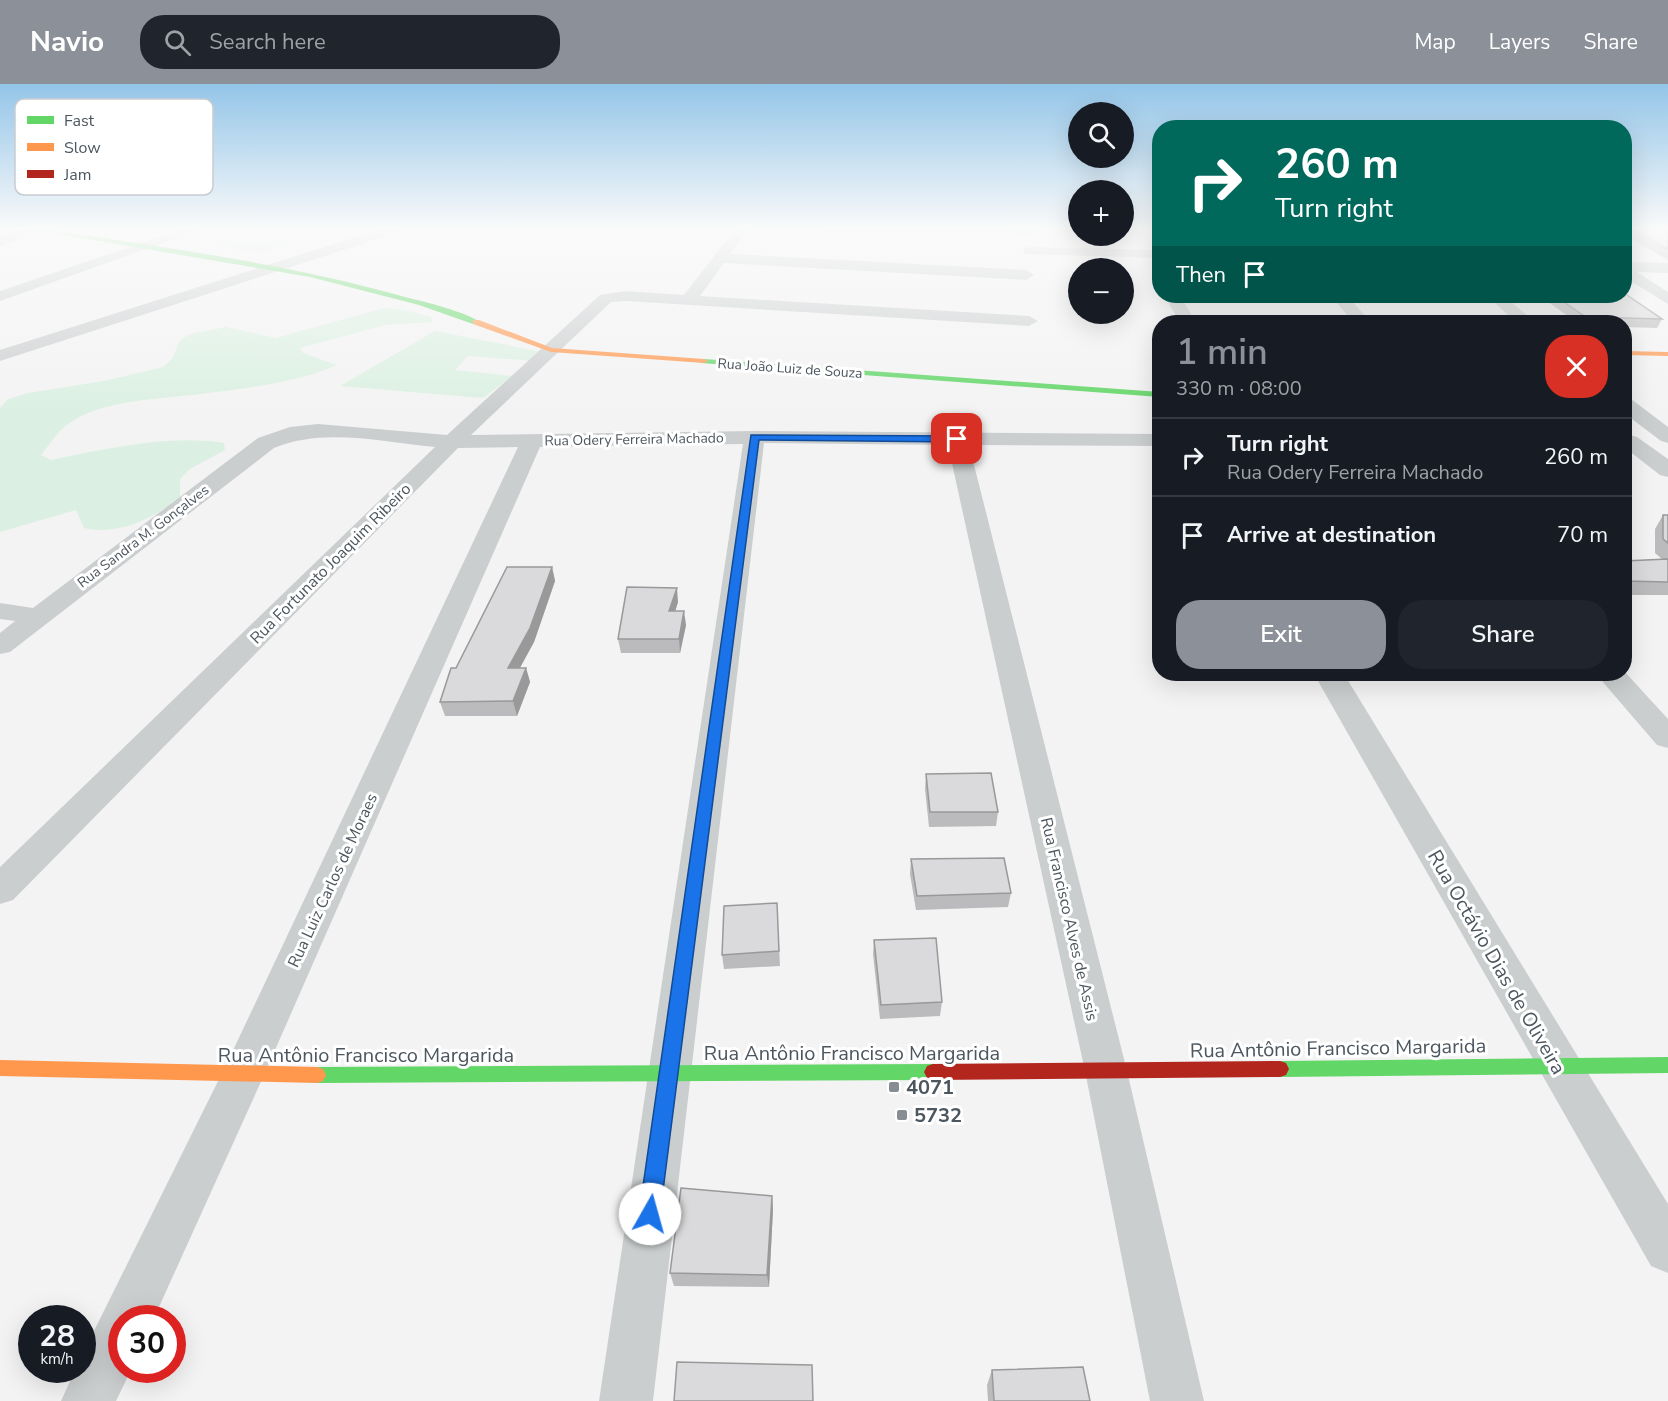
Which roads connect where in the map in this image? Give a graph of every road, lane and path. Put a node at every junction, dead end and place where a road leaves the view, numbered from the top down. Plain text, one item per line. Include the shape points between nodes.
1 (19, 289) edge
2 (204, 289) edge
3 (365, 289) edge
4 (696, 289) edge
5 (1026, 289) edge
6 (1654, 289) edge
7 (0, 296) edge
8 (1668, 299) edge
9 (688, 300) junction
10 (1345, 303) edge
11 (1503, 303) edge
12 (1356, 315) edge
13 (1518, 315) edge
14 (1029, 321) junction
15 (1036, 339) dead end
16 (551, 350) junction
17 (1632, 352) edge
18 (1668, 354) edge
19 (0, 356) edge
20 (1152, 394) edge
21 (1632, 410) edge
22 (290, 433) joint
23 (754, 437) junction
24 (957, 439) junction
25 (1668, 439) edge
26 (532, 440) junction
27 (1152, 440) edge
28 (1632, 441) edge
29 (452, 442) junction
30 (1632, 444) edge
31 (1668, 470) edge
32 (0, 611) edge
33 (38, 617) junction
34 (0, 645) edge
35 (1333, 681) edge
36 (1617, 681) edge
37 (1668, 738) edge
38 (0, 890) edge
39 (1557, 1064) junction
40 (1668, 1065) edge
41 (0, 1068) edge
42 (1106, 1071) junction
43 (668, 1074) junction
44 (243, 1075) junction
45 (1668, 1249) edge
46 (134, 1305) edge
47 (108, 1360) edge
48 (88, 1401) edge
49 (626, 1401) edge
50 (1177, 1401) edge

1 - 7 street
2 - 19 street
3 - 16 street, Rua João Luiz de Souza via 429,305
4 - 9 street
5 - 14 street
6 - 8 street
9 - 14 street, Rua Fortunato Joaquim Ribeiro
9 - 16 street, Rua Fortunato Joaquim Ribeiro via 606,298
10 - 12 street
11 - 13 street
14 - 15 street
16 - 20 street, Rua João Luiz de Souza
16 - 29 street, Rua Fortunato Joaquim Ribeiro
17 - 18 street
21 - 25 street
22 - 29 street, Rua Odery Ferreira Machado via 318,430
22 - 33 street, Rua Sandra M. Gonçalves via 266,443
23 - 24 street, Rua Odery Ferreira Machado
23 - 26 street, Rua Odery Ferreira Machado
23 - 43 street
24 - 27 street, Rua Odery Ferreira Machado
24 - 42 street, Rua Francisco Alves de Assis
25 - 28 street
26 - 29 street, Rua Odery Ferreira Machado
26 - 44 street, Rua Luiz Carlos de Moraes
29 - 38 street, Rua Fortunato Joaquim Ribeiro
30 - 31 street
32 - 33 street
33 - 34 street, Rua Sandra M. Gonçalves
35 - 39 street, Rua Octávio Dias de Oliveira
36 - 37 street
39 - 40 street, Rua Antônio Francisco Margarida
39 - 42 street, Rua Antônio Francisco Margarida
39 - 45 street, Rua Octávio Dias de Oliveira
41 - 44 street, Rua Antônio Francisco Margarida
42 - 43 street, Rua Antônio Francisco Margarida
42 - 50 street, Rua Francisco Alves de Assis
43 - 44 street, Rua Antônio Francisco Margarida
43 - 49 street
44 - 46 street, Rua Luiz Carlos de Moraes
47 - 48 street

